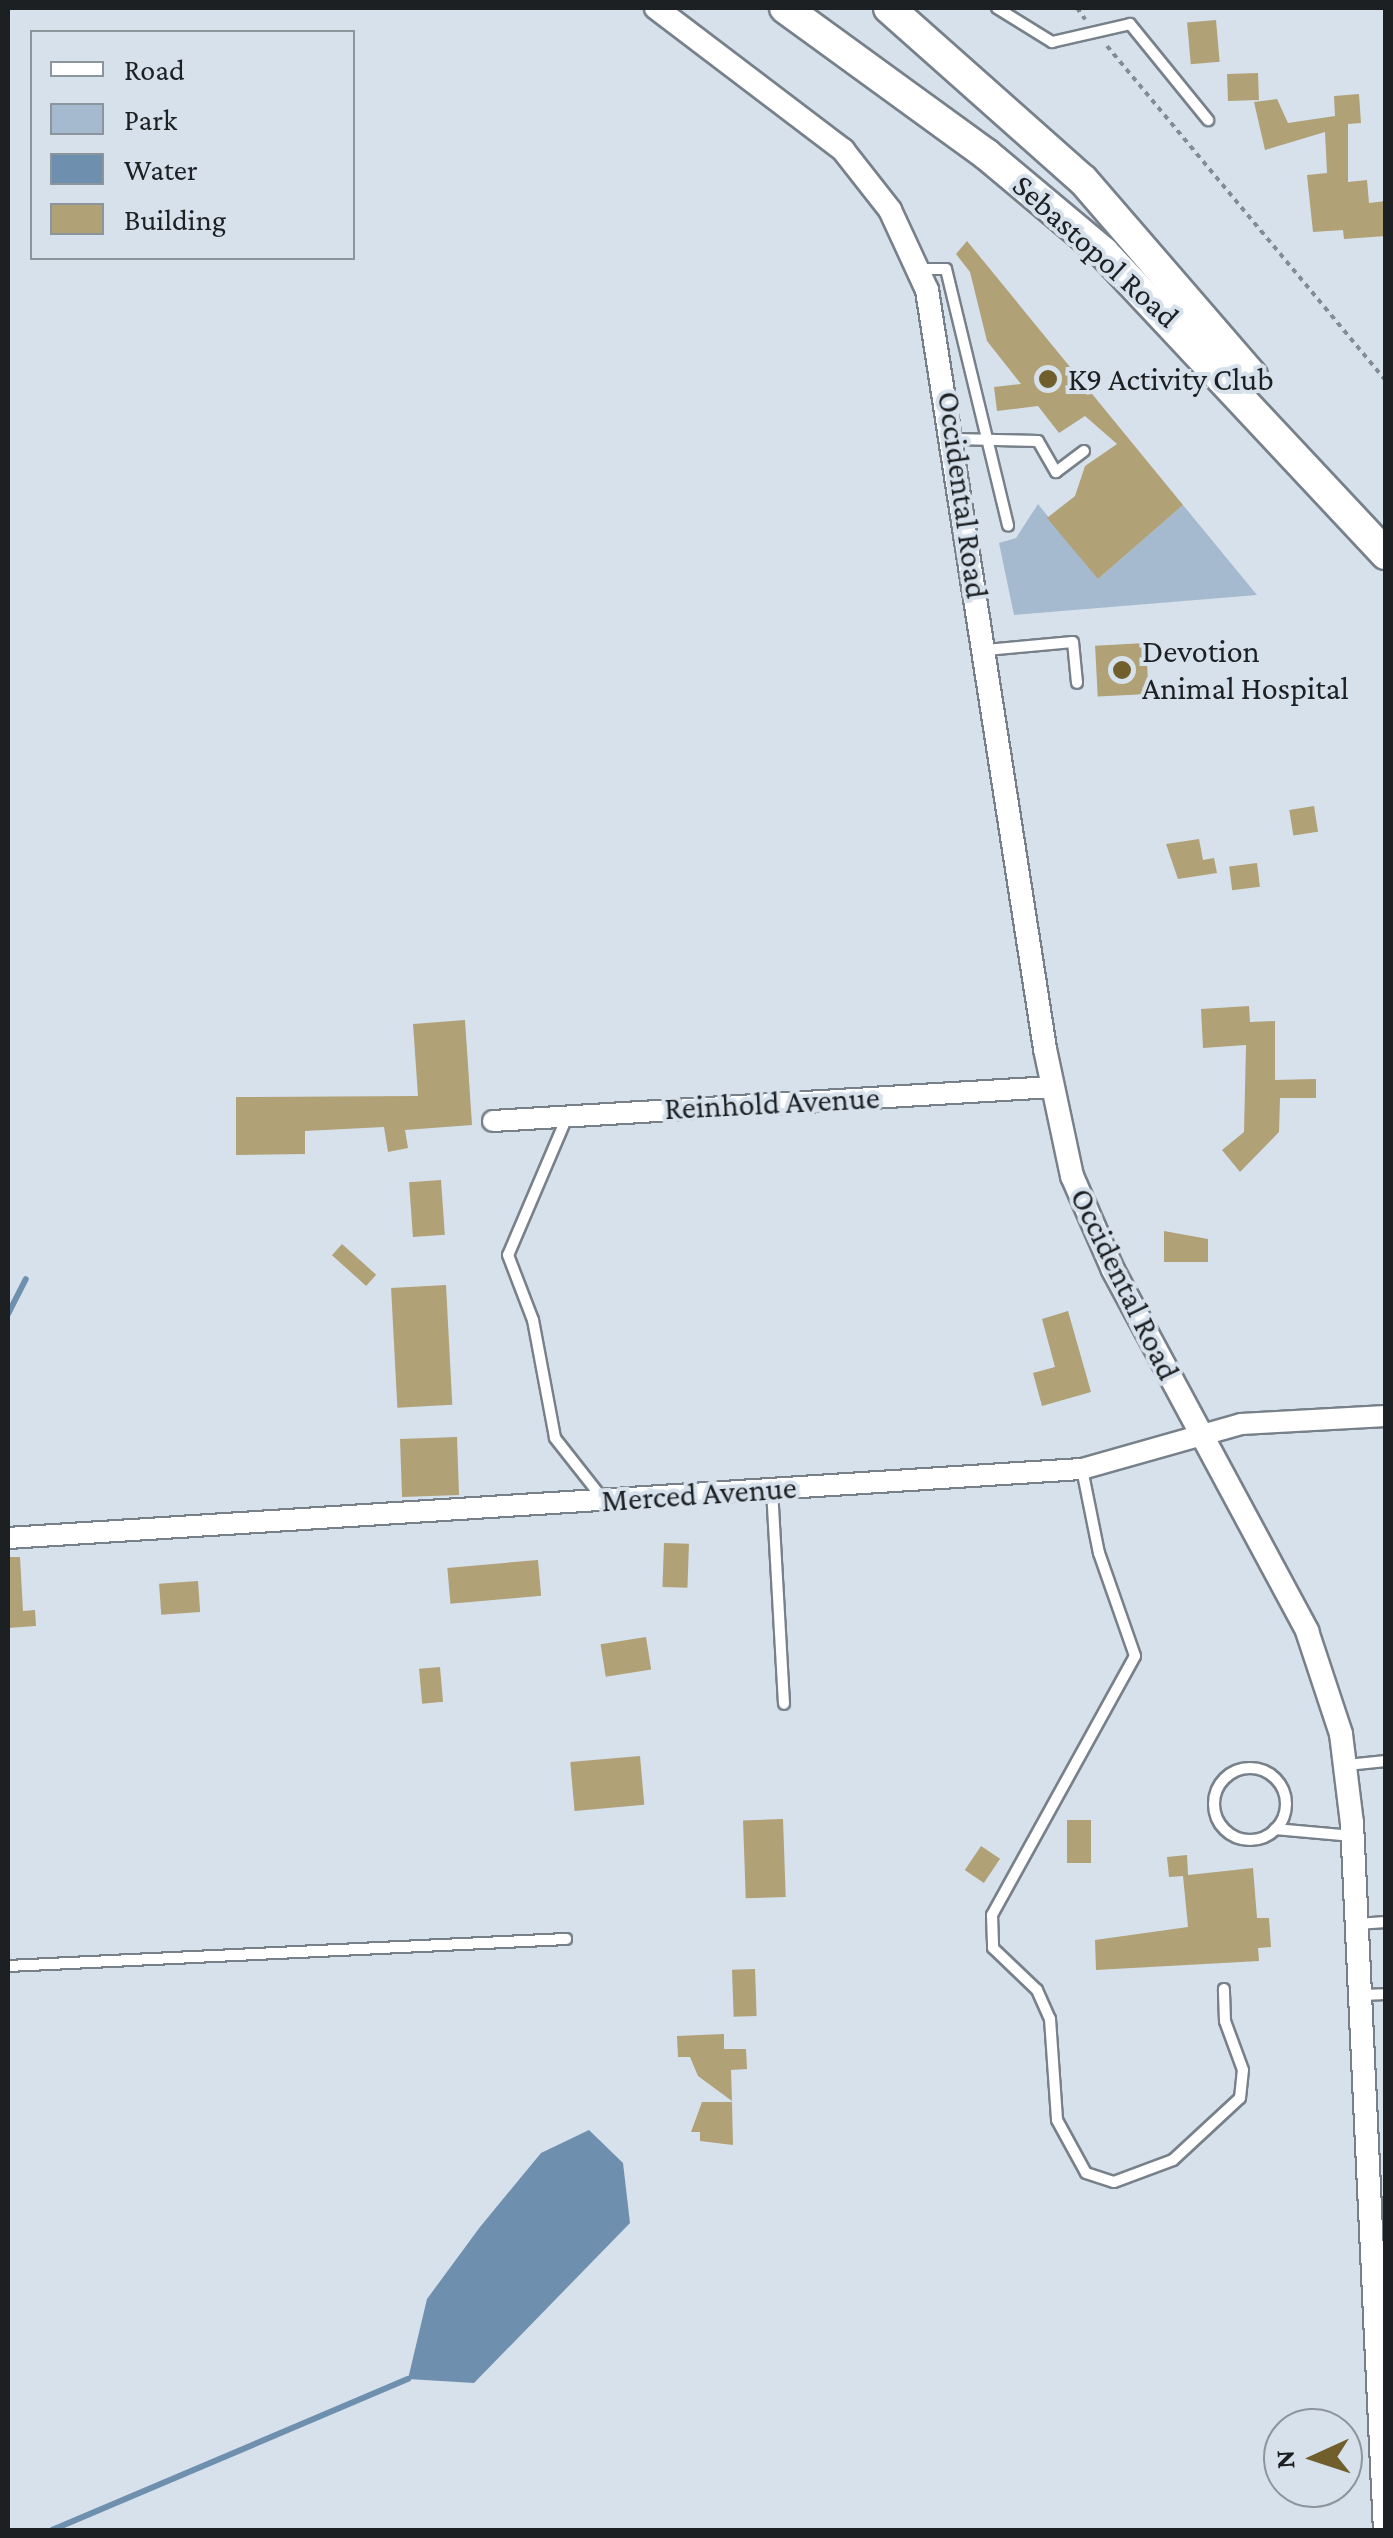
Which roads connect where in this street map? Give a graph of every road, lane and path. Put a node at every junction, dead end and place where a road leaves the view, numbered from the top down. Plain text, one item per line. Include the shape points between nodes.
1 (656, 8) edge
2 (785, 8) edge
3 (889, 8) edge
4 (997, 8) edge
5 (1077, 8) edge
6 (1096, 34) junction
7 (1208, 120) dead end
8 (920, 269) junction
9 (1386, 381) edge
10 (955, 440) junction
11 (992, 444) junction
12 (1084, 451) dead end
13 (1008, 526) dead end
14 (1378, 545) edge
15 (986, 650) junction
16 (1078, 683) dead end
17 (1052, 1086) junction
18 (568, 1116) junction
19 (492, 1121) dead end
20 (1386, 1416) edge
21 (1201, 1435) junction
22 (1082, 1470) junction
23 (772, 1489) junction
24 (604, 1500) junction
25 (8, 1538) edge
26 (784, 1704) dead end
27 (1386, 1761) edge
28 (1346, 1765) junction
29 (1275, 1829) junction
30 (1353, 1836) junction
31 (1386, 1922) edge
32 (1357, 1924) junction
33 (566, 1939) dead end
34 (8, 1966) edge
35 (1224, 1989) dead end
36 (1386, 1994) edge
37 (1360, 1995) junction
38 (1384, 2472) edge
39 (1386, 2530) edge

1 - 8 street, Occidental Road via 843,150 890,210
2 - 14 main road, Sebastopol Road via 986,154 1104,252
3 - 14 main road, Sebastopol Road via 994,95 1112,210 1220,337
4 - 6 lane via 1045,40
5 - 6 path
6 - 7 lane via 1130,24
6 - 9 path
8 - 10 street, Occidental Road
8 - 11 lane via 946,269
10 - 11 lane
10 - 15 street, Occidental Road
11 - 12 lane via 1038,441 1056,472
11 - 13 lane
15 - 16 lane via 1073,642
15 - 17 street, Occidental Road
17 - 18 street, Reinhold Avenue
17 - 21 street, Occidental Road via 1084,1208
18 - 19 street, Reinhold Avenue
18 - 24 lane via 508,1255 533,1320 555,1438
20 - 21 street, Merced Avenue via 1242,1424
21 - 22 street, Merced Avenue
21 - 28 street, Occidental Road via 1307,1631
22 - 23 street, Merced Avenue
22 - 35 lane via 1099,1554 1135,1656 992,1915 993,1948 1036,1990 1050,2019 1057,2120 1086,2173 1114,2182 1173,2160 1240,2098 1243,2070 1225,2021
23 - 24 street, Merced Avenue
23 - 26 lane
24 - 25 street, Merced Avenue
27 - 28 lane
28 - 30 street, Occidental Road
29 - 29 lane via 1245,1839 1224,1829 1214,1808 1227,1776 1248,1768 1279,1783 1285,1806
29 - 30 lane
30 - 32 street, Occidental Road
31 - 32 lane
32 - 37 street, Occidental Road
33 - 34 lane
36 - 37 lane
37 - 38 street, Occidental Road
38 - 39 street, Occidental Road

